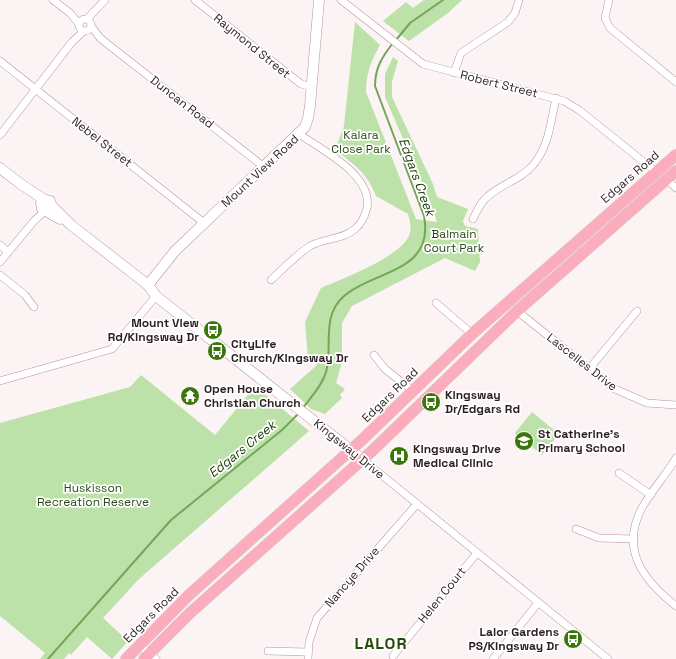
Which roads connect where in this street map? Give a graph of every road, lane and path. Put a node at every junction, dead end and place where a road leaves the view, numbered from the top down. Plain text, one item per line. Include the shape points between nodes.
1 (53, 0) edge
2 (105, 0) edge
3 (195, 0) edge
4 (341, 0) edge
5 (520, 0) edge
6 (609, 0) edge
7 (320, 2) edge
8 (85, 25) junction
9 (0, 61) edge
10 (454, 73) junction
11 (676, 82) edge
12 (312, 87) junction
13 (35, 89) junction
14 (556, 98) junction
15 (299, 134) junction
16 (0, 135) edge
17 (676, 155) edge
18 (264, 167) junction
19 (0, 168) edge
20 (655, 171) junction
21 (676, 171) edge
22 (666, 179) junction
23 (676, 188) edge
24 (45, 207) junction
25 (472, 219) dead end
26 (204, 223) junction
27 (580, 238) junction
28 (0, 245) edge
29 (589, 247) junction
30 (8, 252) junction
31 (0, 262) edge
32 (0, 275) edge
33 (271, 280) dead end
34 (148, 285) junction
35 (156, 296) junction
36 (436, 303) dead end
37 (34, 307) dead end
38 (516, 311) junction
39 (637, 311) dead end
40 (472, 334) junction
41 (374, 356) dead end
42 (440, 365) junction
43 (589, 369) junction
44 (450, 374) junction
45 (0, 381) edge
46 (413, 391) junction
47 (676, 406) edge
48 (350, 450) junction
49 (676, 458) edge
50 (362, 459) junction
51 (674, 467) edge
52 (619, 473) dead end
53 (650, 495) junction
54 (417, 504) junction
55 (576, 529) dead end
56 (634, 539) junction
57 (477, 553) junction
58 (538, 603) junction
59 (676, 606) edge
60 (139, 645) junction
61 (268, 651) dead end
62 (308, 655) edge
63 (393, 656) dead end
64 (150, 657) edge
65 (126, 659) edge
66 (493, 659) edge
67 (608, 659) edge

1 - 8 street, Duncan Road
2 - 8 street
3 - 12 street, Raymond Street via 301,84
4 - 10 street, Robert Street via 423,64
5 - 10 street via 508,22 461,53
6 - 11 street via 605,18 610,28
7 - 12 street, Mount View Road
8 - 13 street
8 - 18 street, Duncan Road
9 - 13 street, Nebel Street
10 - 14 street, Robert Street
12 - 15 street, Mount View Road via 308,118 305,128
13 - 16 street
13 - 26 street, Nebel Street
14 - 20 street, Robert Street via 579,110
14 - 25 street via 546,143 538,159 527,172 488,196
15 - 18 street, Mount View Road
15 - 33 street via 356,175 365,188 367,206 363,218 355,228 342,236 311,246
17 - 20 main road, Edgars Road
18 - 26 street, Mount View Road
19 - 24 street, Kingsway Drive
20 - 27 main road, Edgars Road
21 - 22 main road
22 - 23 street
22 - 29 main road
24 - 30 street
24 - 34 street, Kingsway Drive
26 - 34 street, Mount View Road via 175,251
27 - 29 main road
27 - 40 main road, Edgars Road
28 - 30 street
29 - 38 main road
30 - 31 street
32 - 37 street via 26,295
34 - 35 street, Kingsway Drive
35 - 45 street via 112,349
35 - 48 street, Kingsway Drive
36 - 40 street
38 - 43 street, Lascelles Drive
38 - 44 main road
39 - 43 street
40 - 42 main road, Edgars Road
41 - 46 street via 385,369
42 - 44 main road
42 - 46 main road, Edgars Road
43 - 47 street, Lascelles Drive via 628,396 647,403
44 - 50 main road
46 - 48 main road, Edgars Road
48 - 50 street, Kingsway Drive
48 - 60 main road, Edgars Road via 189,595
49 - 51 street
50 - 54 street, Kingsway Drive
50 - 64 main road via 190,613
51 - 53 street
52 - 53 street
53 - 56 street via 638,518
54 - 57 street, Kingsway Drive
54 - 62 street, Nancye Drive via 321,612 313,627
55 - 56 street via 599,538
56 - 59 street via 636,557 648,580
57 - 58 street, Kingsway Drive
57 - 63 street, Helen Court
58 - 66 street
58 - 67 street, Kingsway Drive
60 - 64 street
60 - 65 main road, Edgars Road
61 - 62 street

